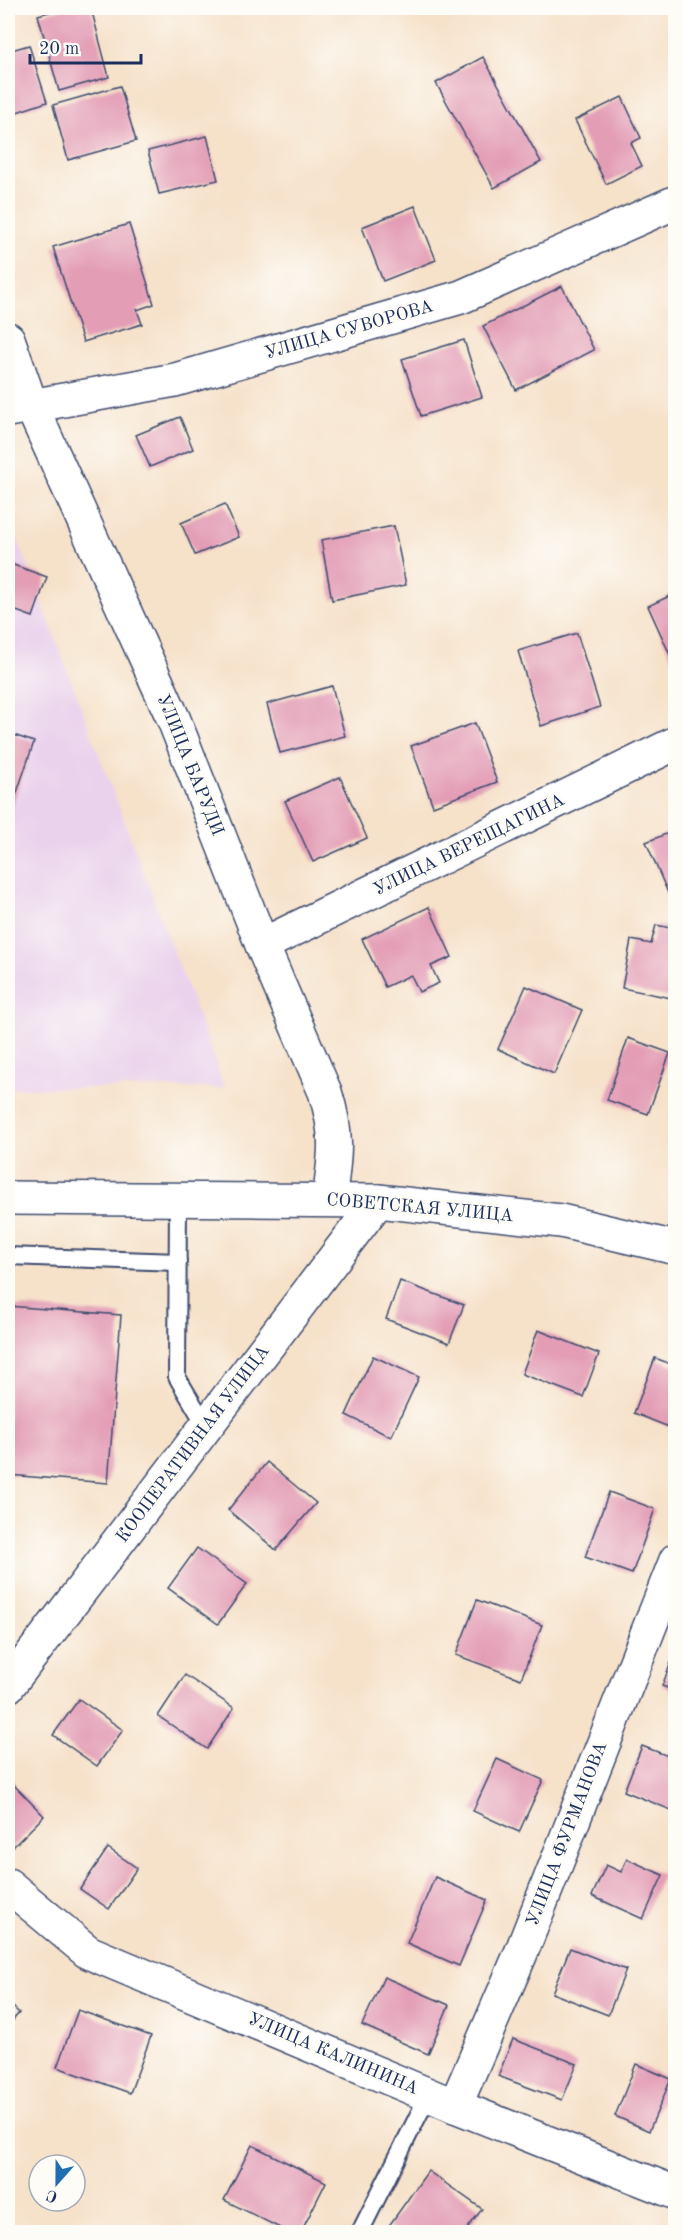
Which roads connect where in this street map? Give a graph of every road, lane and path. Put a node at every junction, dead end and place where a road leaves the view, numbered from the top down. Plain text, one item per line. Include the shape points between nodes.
1 (675, 202) edge
2 (8, 339) edge
3 (19, 408) edge
4 (675, 743) edge
5 (262, 945) junction
6 (8, 1185) edge
7 (88, 1197) junction
8 (8, 1198) edge
9 (178, 1198) junction
10 (328, 1200) junction
11 (378, 1201) junction
12 (675, 1248) edge
13 (8, 1256) edge
14 (178, 1262) junction
15 (206, 1426) junction
16 (675, 1560) edge
17 (8, 1686) edge
18 (8, 1885) edge
19 (442, 2100) junction
20 (675, 2193) edge
21 (360, 2232) edge

1 - 3 street, УЛИЦА СУВОРОВА via 460,297 175,380
2 - 3 street, УЛИЦА БАРУДИ
3 - 5 street, УЛИЦА БАРУДИ via 174,720
4 - 5 street, УЛИЦА ВЕРЕЩАГИНА
5 - 10 street, УЛИЦА БАРУДИ via 333,1116 336,1152
6 - 7 street, СОВЕТСКАЯ УЛИЦА
7 - 8 street, СОВЕТСКАЯ УЛИЦА
7 - 9 street, СОВЕТСКАЯ УЛИЦА
9 - 10 street, СОВЕТСКАЯ УЛИЦА
9 - 14 lane
10 - 11 street, СОВЕТСКАЯ УЛИЦА
11 - 12 street, СОВЕТСКАЯ УЛИЦА via 561,1221
11 - 15 street, КООПЕРАТИВНАЯ УЛИЦА
13 - 14 lane
14 - 15 lane via 177,1377
15 - 17 street, КООПЕРАТИВНАЯ УЛИЦА
16 - 19 street, УЛИЦА ФУРМАНОВА via 521,1953
18 - 19 street, УЛИЦА КАЛИНИНА via 88,1952
19 - 20 street, УЛИЦА КАЛИНИНА
19 - 21 lane

